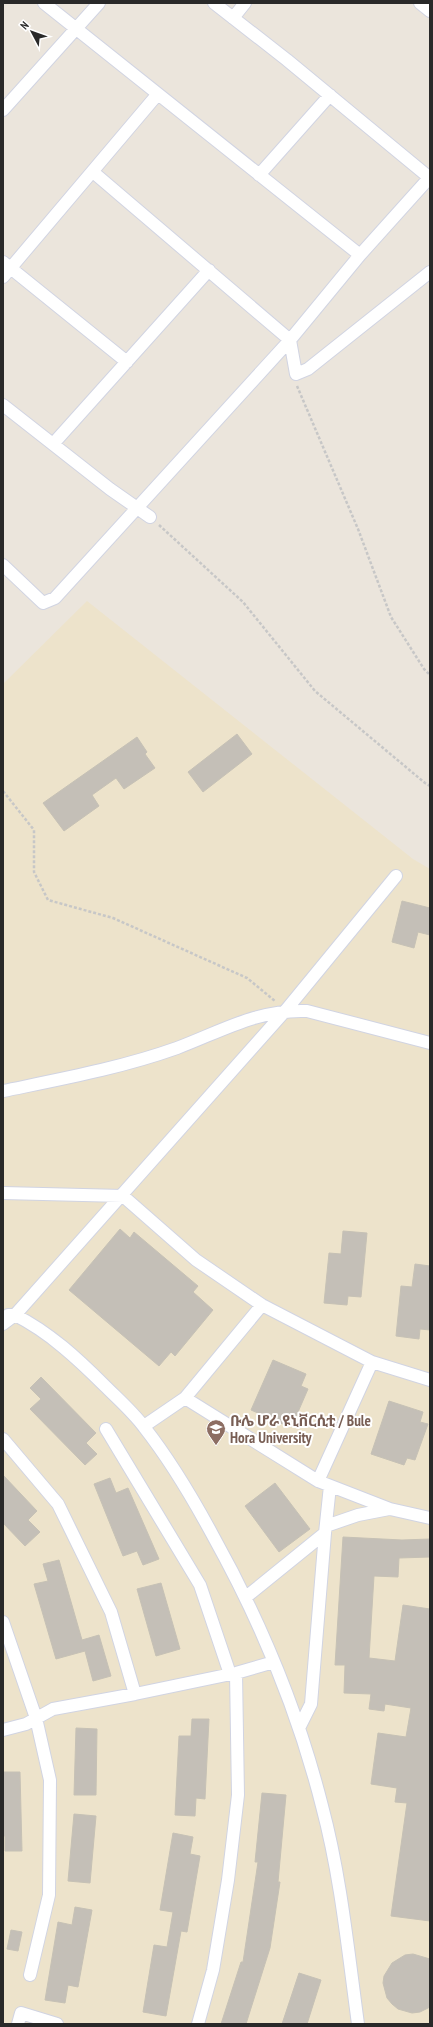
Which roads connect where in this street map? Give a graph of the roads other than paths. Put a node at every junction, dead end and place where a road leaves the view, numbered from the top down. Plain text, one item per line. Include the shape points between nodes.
1 (44, 3) edge
2 (99, 3) edge
3 (214, 3) edge
4 (245, 3) edge
5 (420, 3) edge
6 (430, 10) edge
7 (233, 18) junction
8 (77, 28) junction
9 (157, 95) junction
10 (330, 95) junction
11 (4, 108) edge
12 (94, 172) junction
13 (259, 174) junction
14 (430, 178) edge
15 (360, 255) junction
16 (6, 269) edge
17 (209, 270) junction
18 (430, 272) edge
19 (290, 340) junction
20 (126, 362) junction
21 (3, 405) edge
22 (53, 444) junction
23 (137, 508) junction
24 (150, 517) road end
25 (3, 565) edge
26 (396, 876) dead end
27 (286, 1010) junction
28 (430, 1043) edge
29 (3, 1091) edge
30 (3, 1193) edge
31 (122, 1196) junction
32 (262, 1305) junction
33 (3, 1314) edge
34 (15, 1315) junction
35 (3, 1324) edge
36 (372, 1362) junction
37 (430, 1380) edge
38 (185, 1398) junction
39 (144, 1426) junction
40 (106, 1429) dead end
41 (3, 1439) edge
42 (318, 1481) junction
43 (330, 1486) junction
44 (390, 1509) junction
45 (430, 1518) edge
46 (326, 1529) junction
47 (246, 1597) junction
48 (3, 1622) edge
49 (274, 1662) junction
50 (233, 1673) junction
51 (135, 1694) junction
52 (36, 1718) junction
53 (299, 1728) junction
54 (3, 1730) edge
55 (30, 1975) dead end
56 (18, 2024) edge
57 (57, 2024) edge
58 (198, 2024) edge
59 (358, 2024) edge

1 - 8 street
2 - 8 street
3 - 7 street
4 - 7 street
5 - 6 street
7 - 10 street
8 - 9 street
8 - 11 street
9 - 12 street
9 - 13 street
10 - 13 street
10 - 14 street
12 - 16 street
12 - 17 street
13 - 15 street
14 - 15 street
15 - 19 street
16 - 20 street
17 - 19 street
17 - 20 street
18 - 19 street via 308,369 296,374
19 - 23 street
20 - 22 street
21 - 22 street
22 - 23 street
23 - 24 street
23 - 25 street via 55,598 43,602
26 - 27 street
27 - 28 street via 307,1011
27 - 29 street via 244,1020 176,1048 80,1075
27 - 31 street
30 - 31 street
31 - 32 street via 196,1260
31 - 34 street
32 - 36 street
32 - 38 street
33 - 34 street
34 - 35 street
34 - 39 street via 32,1323 81,1362
36 - 37 street
36 - 42 street
38 - 39 street
38 - 42 street
39 - 47 street via 190,1494
40 - 50 street via 200,1585
41 - 51 street via 58,1504 111,1612
42 - 43 street
43 - 44 street
43 - 46 street
44 - 45 street
44 - 46 street via 358,1515
46 - 47 street
46 - 53 street via 311,1704
47 - 49 street
48 - 52 street
49 - 50 street
49 - 53 street
50 - 51 street
50 - 58 street via 238,1795 228,1880 213,1970
51 - 52 street via 53,1709
52 - 54 street via 26,1724
52 - 55 street via 50,1780 49,1895
53 - 59 street via 322,1806 337,1873
56 - 57 street via 21,2013

